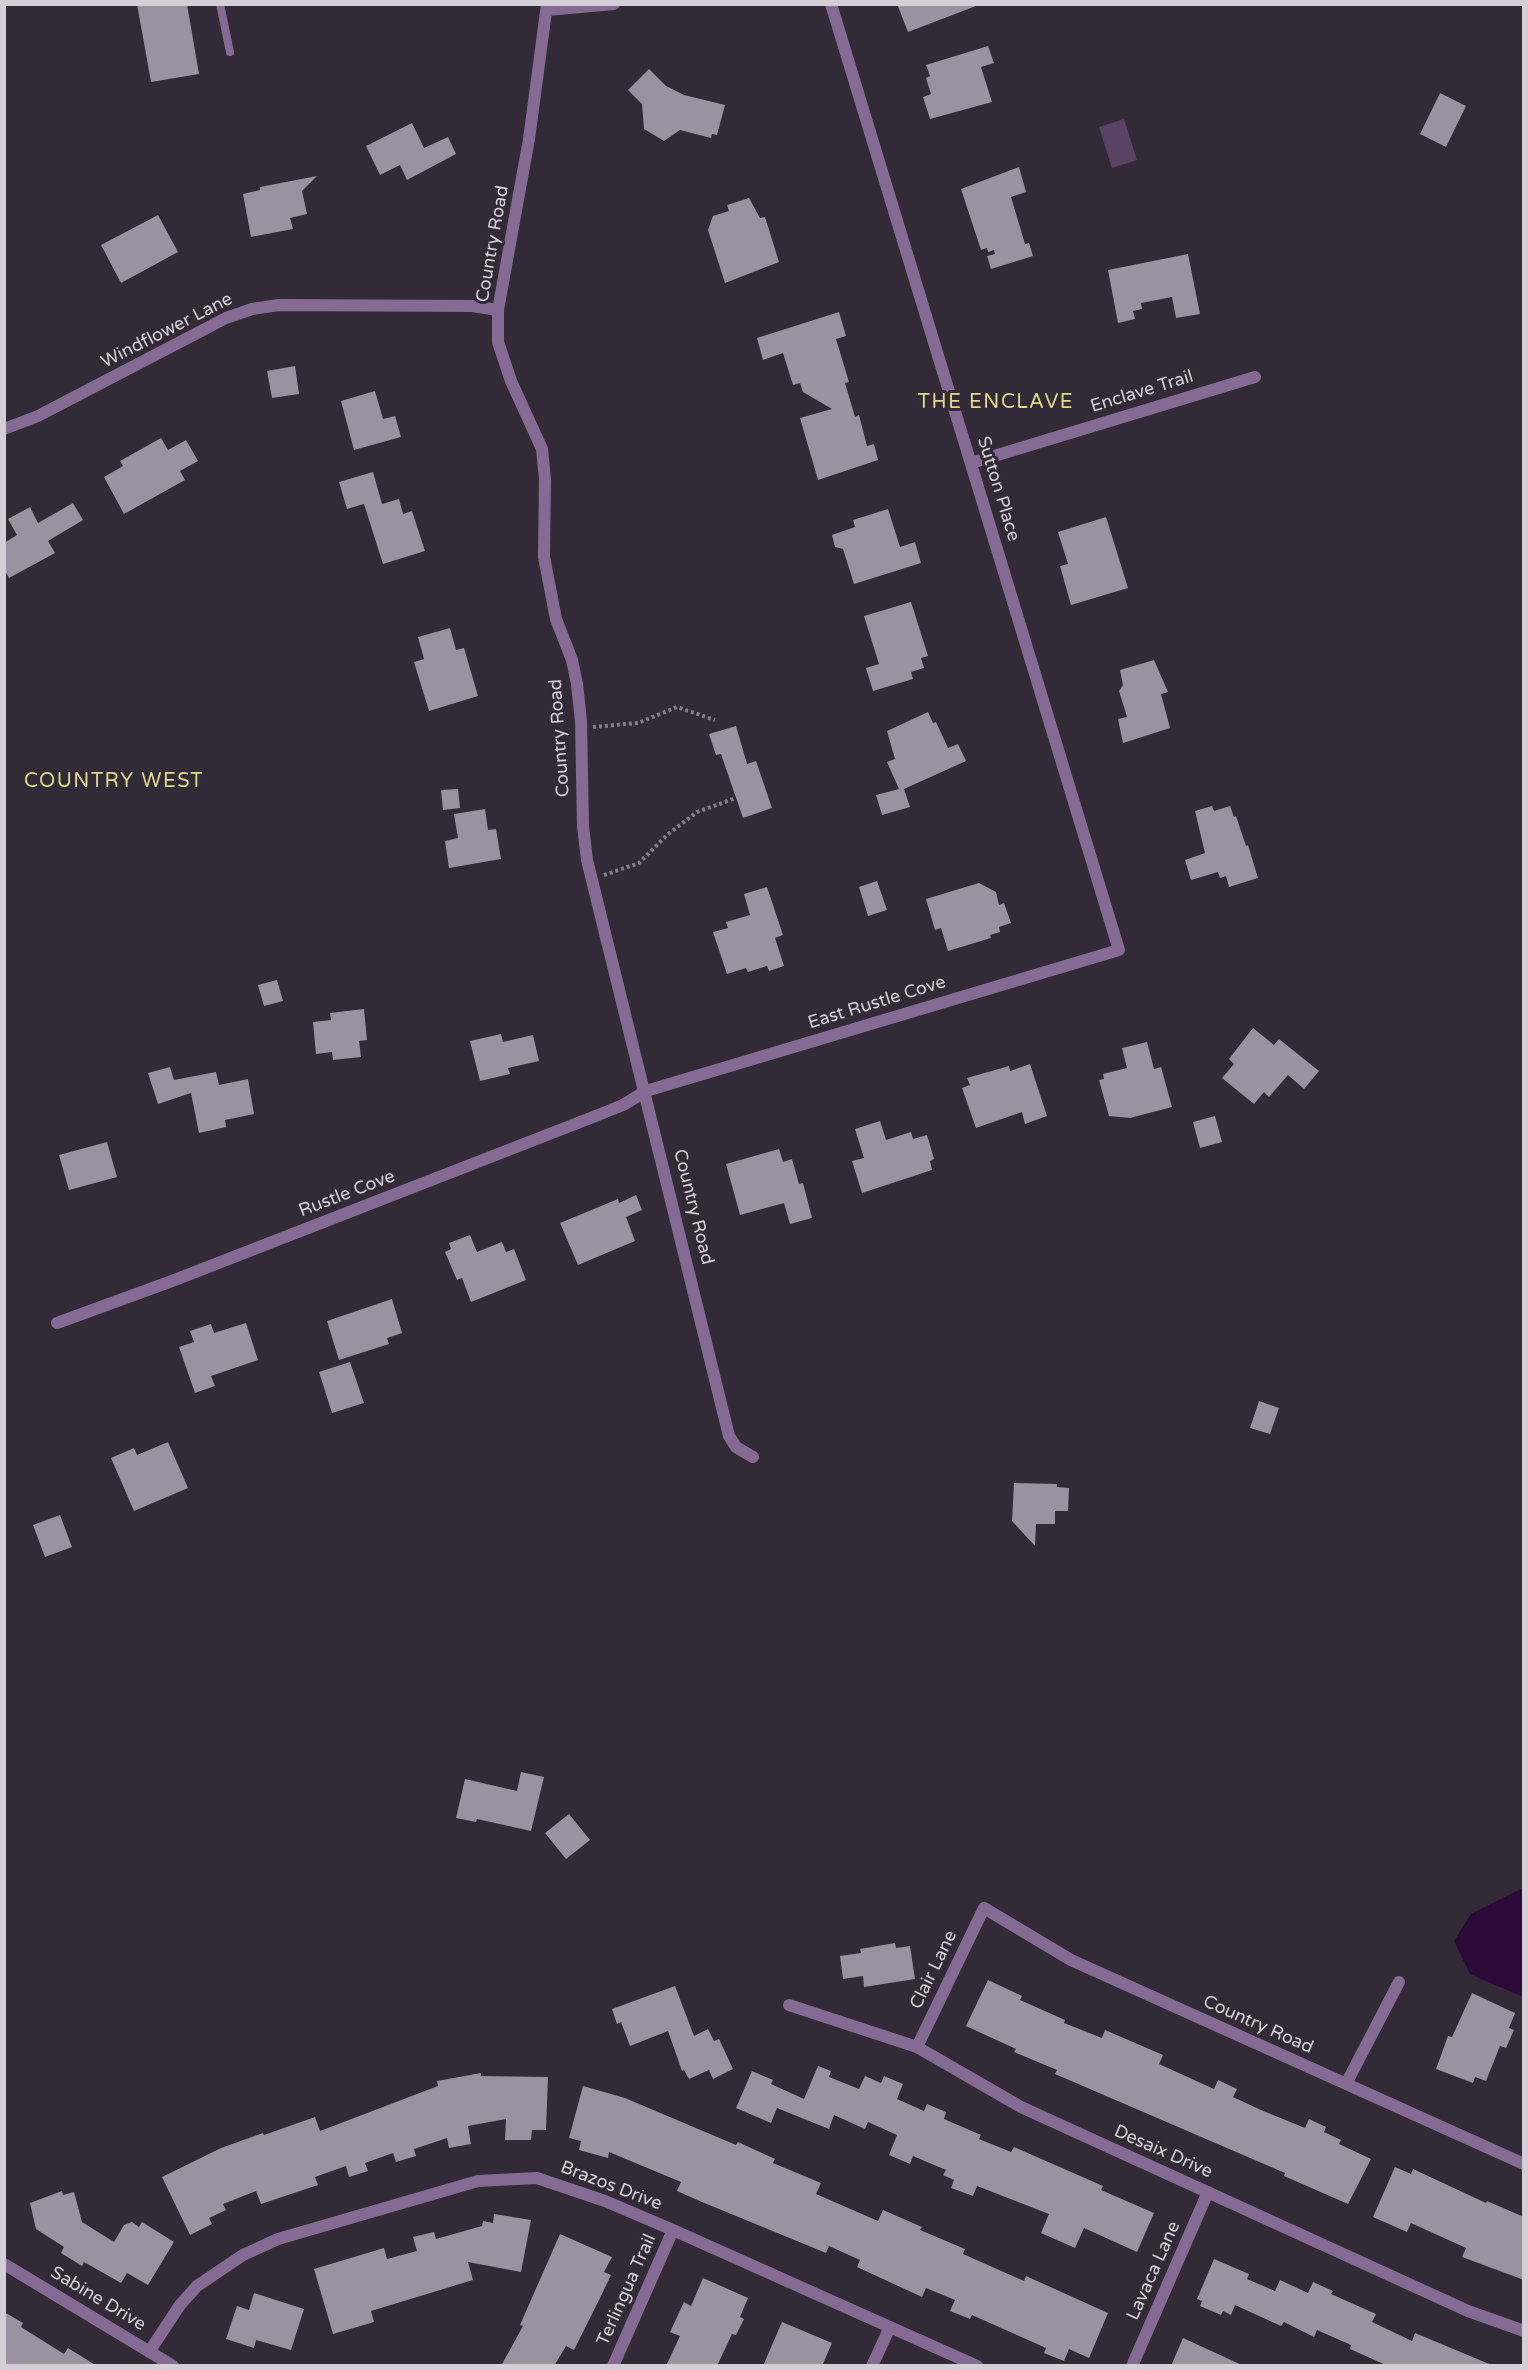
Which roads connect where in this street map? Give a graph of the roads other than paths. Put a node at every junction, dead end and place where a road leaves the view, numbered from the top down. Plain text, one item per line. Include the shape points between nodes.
1 (220, 4) edge
2 (614, 4) edge
3 (831, 4) edge
4 (547, 7) edge
5 (230, 52) dead end
6 (498, 310) junction
7 (1255, 377) dead end
8 (4, 429) edge
9 (971, 463) junction
10 (1119, 950) joint
11 (646, 1091) junction
12 (57, 1323) dead end
13 (753, 1457) dead end
14 (984, 1908) joint
15 (1399, 1982) dead end
16 (789, 2005) dead end
17 (917, 2047) junction
18 (1346, 2084) junction
19 (1524, 2164) edge
20 (1208, 2192) junction
21 (673, 2230) junction
22 (4, 2264) edge
23 (890, 2327) junction
24 (1524, 2331) edge
25 (149, 2352) junction
26 (173, 2366) edge
27 (613, 2366) edge
28 (872, 2366) edge
29 (977, 2366) edge
30 (1132, 2366) edge

1 - 5 lane
2 - 4 street
3 - 9 street, Sutton Place
4 - 6 street, Country Road via 529,139
6 - 8 street, Windflower Lane via 472,306 279,305 252,309 226,318 38,416
6 - 11 street, Country Road via 498,342 542,449 544,557 556,619 572,660 581,729 583,826 592,879
7 - 9 street, Enclave Trail
9 - 10 street, Sutton Place
10 - 11 street, East Rustle Cove
11 - 12 street, Rustle Cove via 614,1108
11 - 13 street, Country Road via 729,1436 736,1447
14 - 17 street, Clair Lane
14 - 18 street, Country Road via 1071,1960
15 - 18 street
16 - 17 street, Desaix Drive
17 - 20 street, Desaix Drive via 1021,2107
18 - 19 street, Country Road
20 - 24 street, Desaix Drive via 1468,2311
20 - 30 street, Lavaca Lane
21 - 23 street, Brazos Drive
21 - 25 street, Brazos Drive via 537,2178 478,2181 278,2239 243,2255 197,2286
21 - 27 street, Terlingua Trail
22 - 25 street, Sabine Drive
23 - 28 street
23 - 29 street, Brazos Drive
25 - 26 street, Sabine Drive

